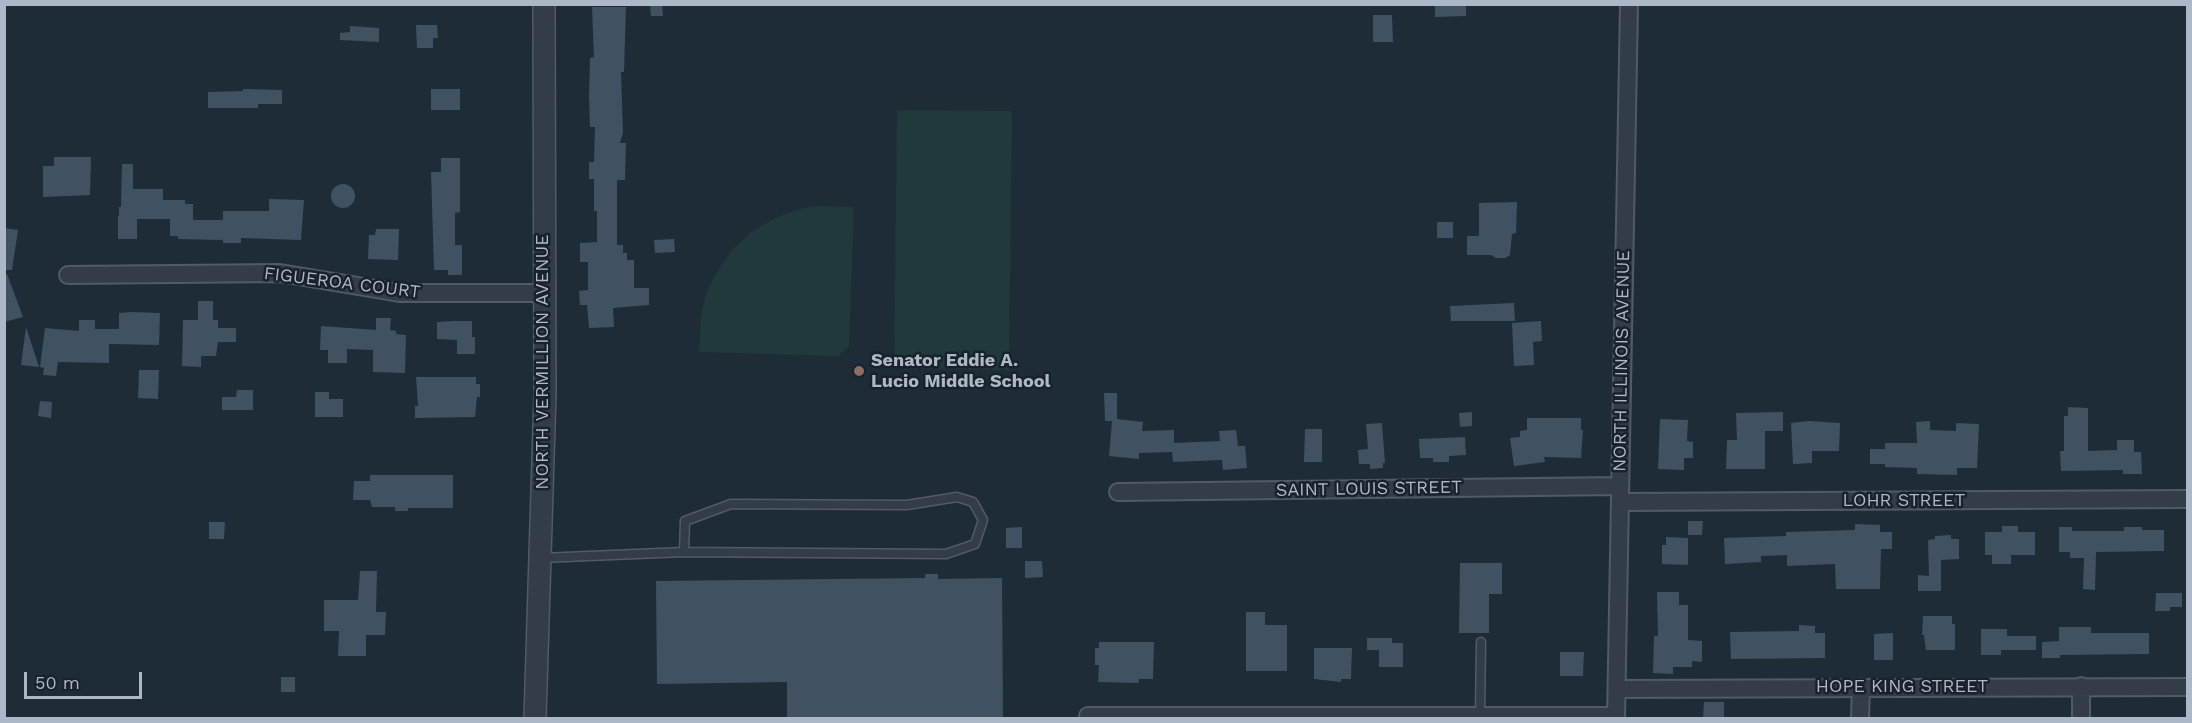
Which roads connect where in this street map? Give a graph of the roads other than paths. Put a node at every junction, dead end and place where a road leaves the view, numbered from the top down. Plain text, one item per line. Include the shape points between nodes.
1 (544, 4) edge
2 (1629, 4) edge
3 (68, 275) dead end
4 (544, 293) junction
5 (1118, 492) dead end
6 (1620, 494) junction
7 (2187, 499) edge
8 (684, 552) junction
9 (540, 558) junction
10 (1481, 642) dead end
11 (2081, 686) junction
12 (1861, 687) junction
13 (2187, 687) edge
14 (1617, 689) junction
15 (1088, 716) dead end
16 (1480, 716) junction
17 (1616, 717) edge
18 (535, 718) edge
19 (1860, 718) edge
20 (2081, 718) edge

1 - 4 street, NORTH VERMILLION AVENUE
2 - 6 street, NORTH ILLINOIS AVENUE
3 - 4 street, FIGUEROA COURT via 280,273 400,293
4 - 9 street, NORTH VERMILLION AVENUE
5 - 6 street, SAINT LOUIS STREET
6 - 7 street, LOHR STREET
6 - 14 street, NORTH ILLINOIS AVENUE
8 - 8 lane via 685,521 731,504 907,505 957,497 973,502 983,520 975,544 946,554
8 - 9 lane
9 - 18 street, NORTH VERMILLION AVENUE
10 - 16 lane
11 - 12 street, HOPE KING STREET
11 - 13 street, HOPE KING STREET
11 - 20 street
12 - 14 street, HOPE KING STREET
12 - 19 street
14 - 17 street, NORTH ILLINOIS AVENUE
15 - 16 street
16 - 17 street

